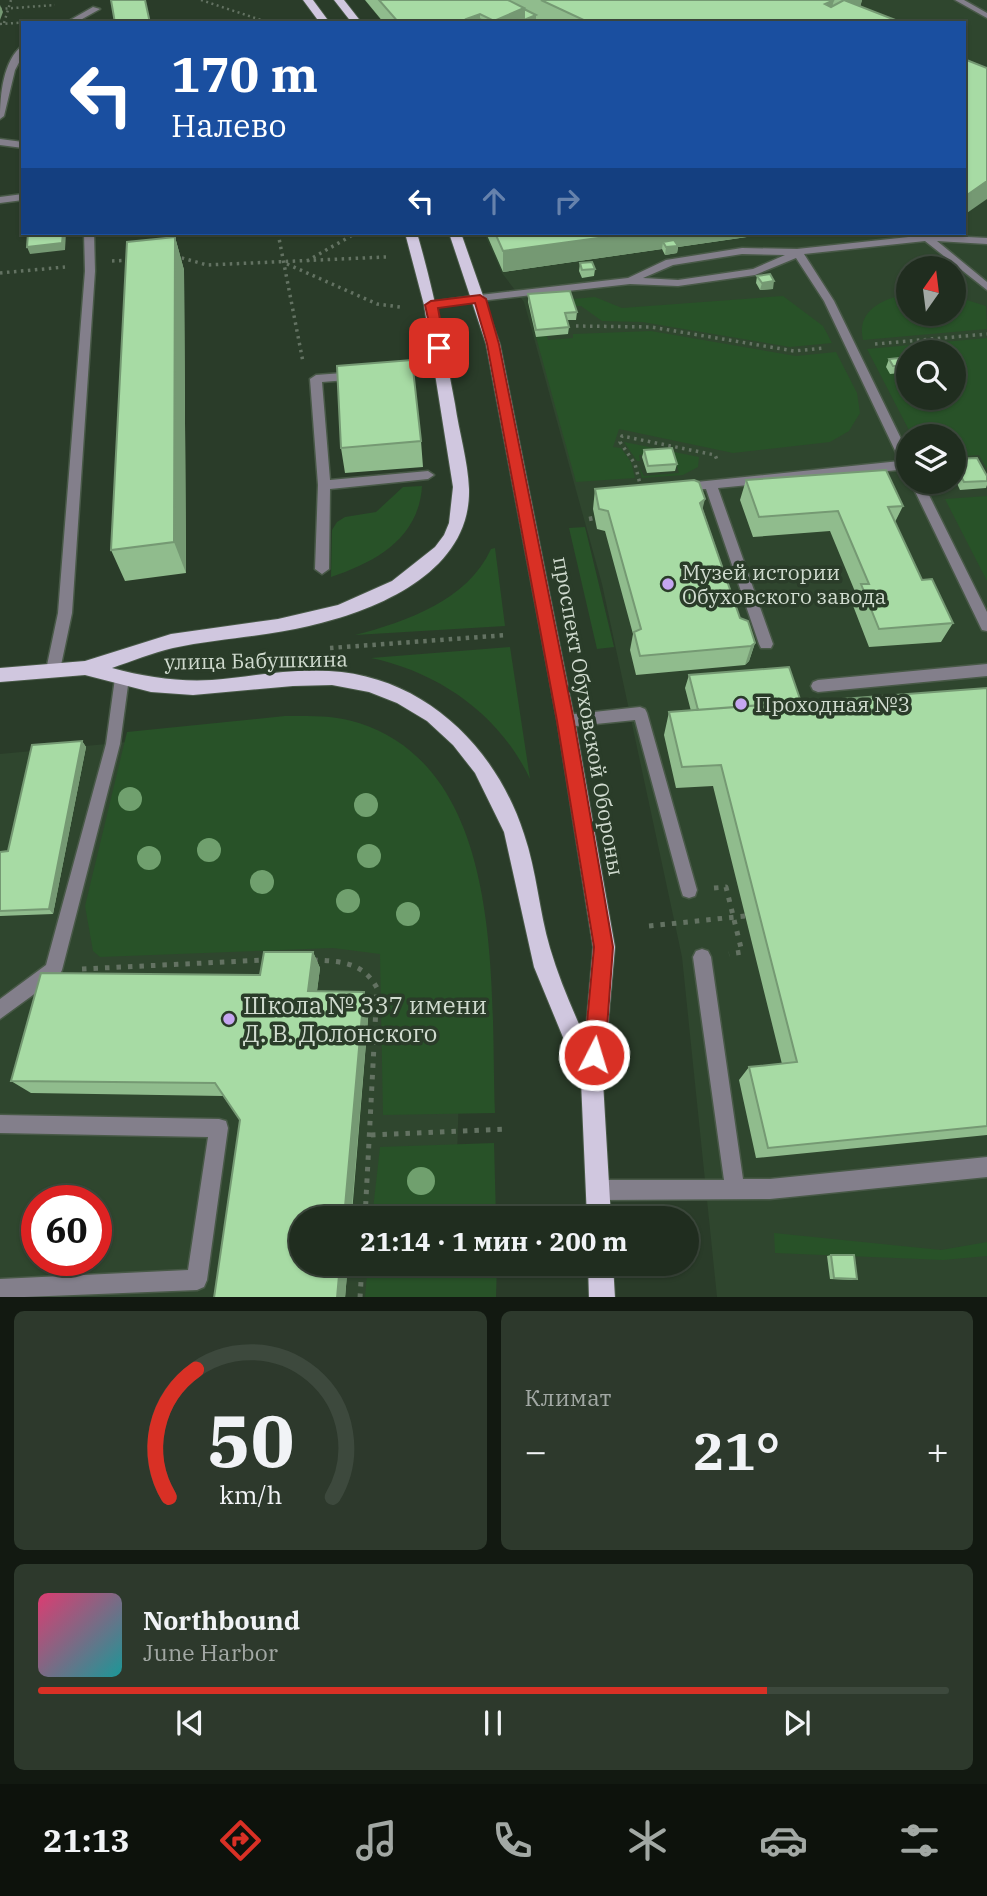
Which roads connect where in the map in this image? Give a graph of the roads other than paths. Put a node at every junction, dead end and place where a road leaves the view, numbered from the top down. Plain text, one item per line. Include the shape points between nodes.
1 (308, 0) edge
2 (339, 0) edge
3 (959, 0) edge
4 (95, 4) edge
5 (987, 16) edge
6 (73, 21) edge
7 (324, 21) edge
8 (355, 21) edge
9 (21, 51) edge
10 (0, 116) edge
11 (0, 142) edge
12 (21, 145) edge
13 (21, 198) edge
14 (1, 203) edge
15 (89, 235) edge
16 (412, 235) edge
17 (456, 235) edge
18 (924, 236) edge
19 (987, 241) edge
20 (797, 253) junction
21 (630, 281) junction
22 (987, 287) edge
23 (480, 299) junction
24 (431, 305) junction
25 (443, 368) junction
26 (896, 440) edge
27 (896, 466) edge
28 (428, 475) dead end
29 (710, 484) junction
30 (324, 485) junction
31 (642, 491) edge
32 (922, 494) edge
33 (322, 569) dead end
34 (987, 626) edge
35 (766, 644) dead end
36 (85, 668) junction
37 (53, 670) junction
38 (987, 670) edge
39 (0, 674) edge
40 (122, 678) junction
41 (818, 686) dead end
42 (566, 721) junction
43 (689, 890) road end
44 (702, 957) road end
45 (0, 1010) edge
46 (592, 1082) junction
47 (0, 1124) edge
48 (987, 1167) edge
49 (735, 1189) junction
50 (598, 1190) junction
51 (599, 1206) edge
52 (601, 1276) edge
53 (0, 1289) edge
54 (602, 1297) edge

1 - 7 main road
2 - 8 main road
3 - 5 street
4 - 6 street
9 - 10 street via 11,70
11 - 12 street
13 - 14 street
15 - 37 street via 65,612
16 - 24 main road
17 - 23 main road, проспект Обуховской Обороны
18 - 19 street
18 - 20 street
18 - 22 street
20 - 21 street via 755,272 678,283
20 - 21 street via 742,251 670,262
20 - 26 street via 829,302
21 - 23 street
23 - 24 street
23 - 42 main road, проспект Обуховской Обороны via 495,354
24 - 25 main road
25 - 30 street via 316,379
25 - 36 main road, улица Бабушкина via 461,487 453,535 437,556 372,599 325,617 180,639
27 - 29 street
28 - 30 street
29 - 31 street
29 - 35 street
30 - 33 street
32 - 34 street
36 - 37 main road, улица Бабушкина
36 - 40 main road, улица Бабушкина
37 - 39 main road, улица Бабушкина
38 - 41 street
40 - 45 street via 113,744 53,970
40 - 46 main road, улица Бабушкина via 174,688 354,680 404,697 447,726 488,773 505,804 524,866 540,951
42 - 43 street via 640,713
42 - 46 main road, проспект Обуховской Обороны via 604,947
44 - 49 street
46 - 50 main road, проспект Обуховской Обороны
47 - 53 street via 219,1128 197,1280
48 - 49 street
49 - 50 street
50 - 51 main road, проспект Обуховской Обороны
52 - 54 main road

